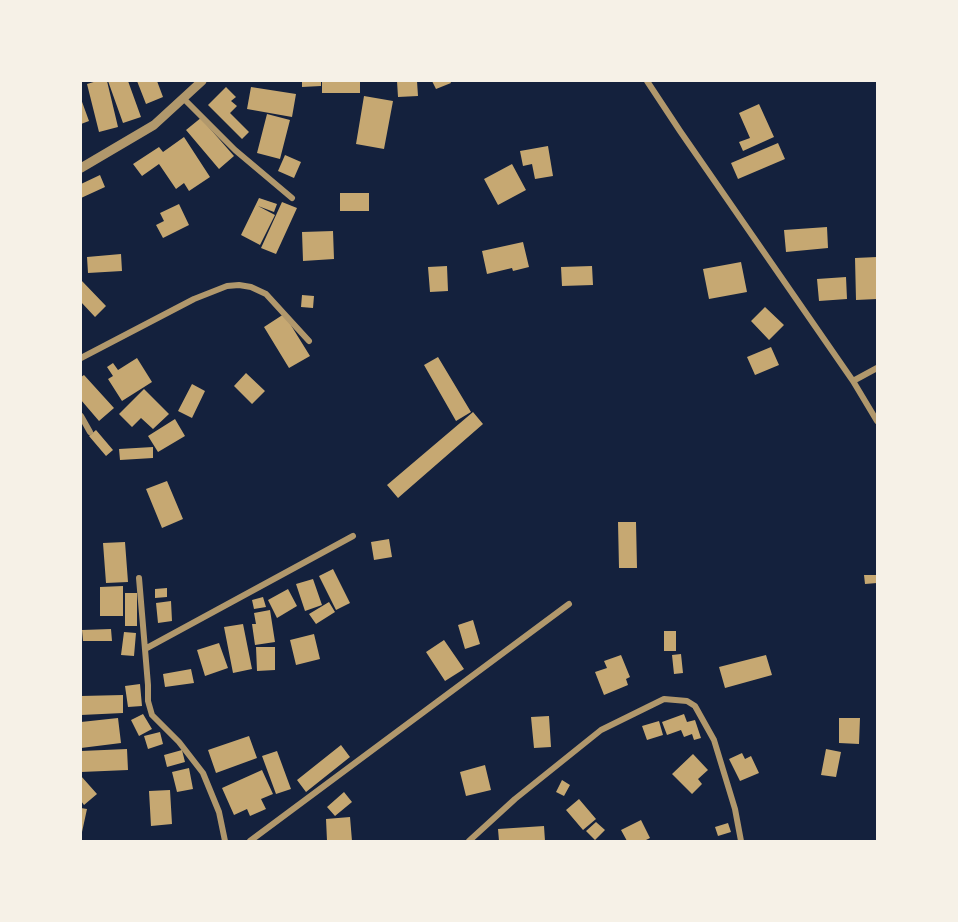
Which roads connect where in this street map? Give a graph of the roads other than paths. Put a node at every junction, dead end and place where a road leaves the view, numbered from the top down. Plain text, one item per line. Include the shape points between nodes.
1 (202, 81) edge
2 (646, 81) edge
3 (183, 98) junction
4 (81, 168) edge
5 (292, 198) dead end
6 (309, 341) dead end
7 (81, 358) edge
8 (877, 368) edge
9 (853, 381) junction
10 (81, 416) edge
11 (877, 421) edge
12 (90, 432) dead end
13 (353, 536) dead end
14 (139, 578) dead end
15 (569, 604) dead end
16 (145, 650) junction
17 (225, 841) edge
18 (250, 841) edge
19 (469, 841) edge
20 (741, 841) edge

1 - 3 street
2 - 9 street
3 - 4 street via 154,124
3 - 5 street
6 - 7 street via 266,294 239,285 194,298
8 - 9 street
9 - 11 street
10 - 12 street
13 - 16 street
14 - 16 street
15 - 18 street
16 - 17 street via 152,715 203,772
19 - 20 street via 601,730 664,699 687,701 695,706 705,723 728,786

